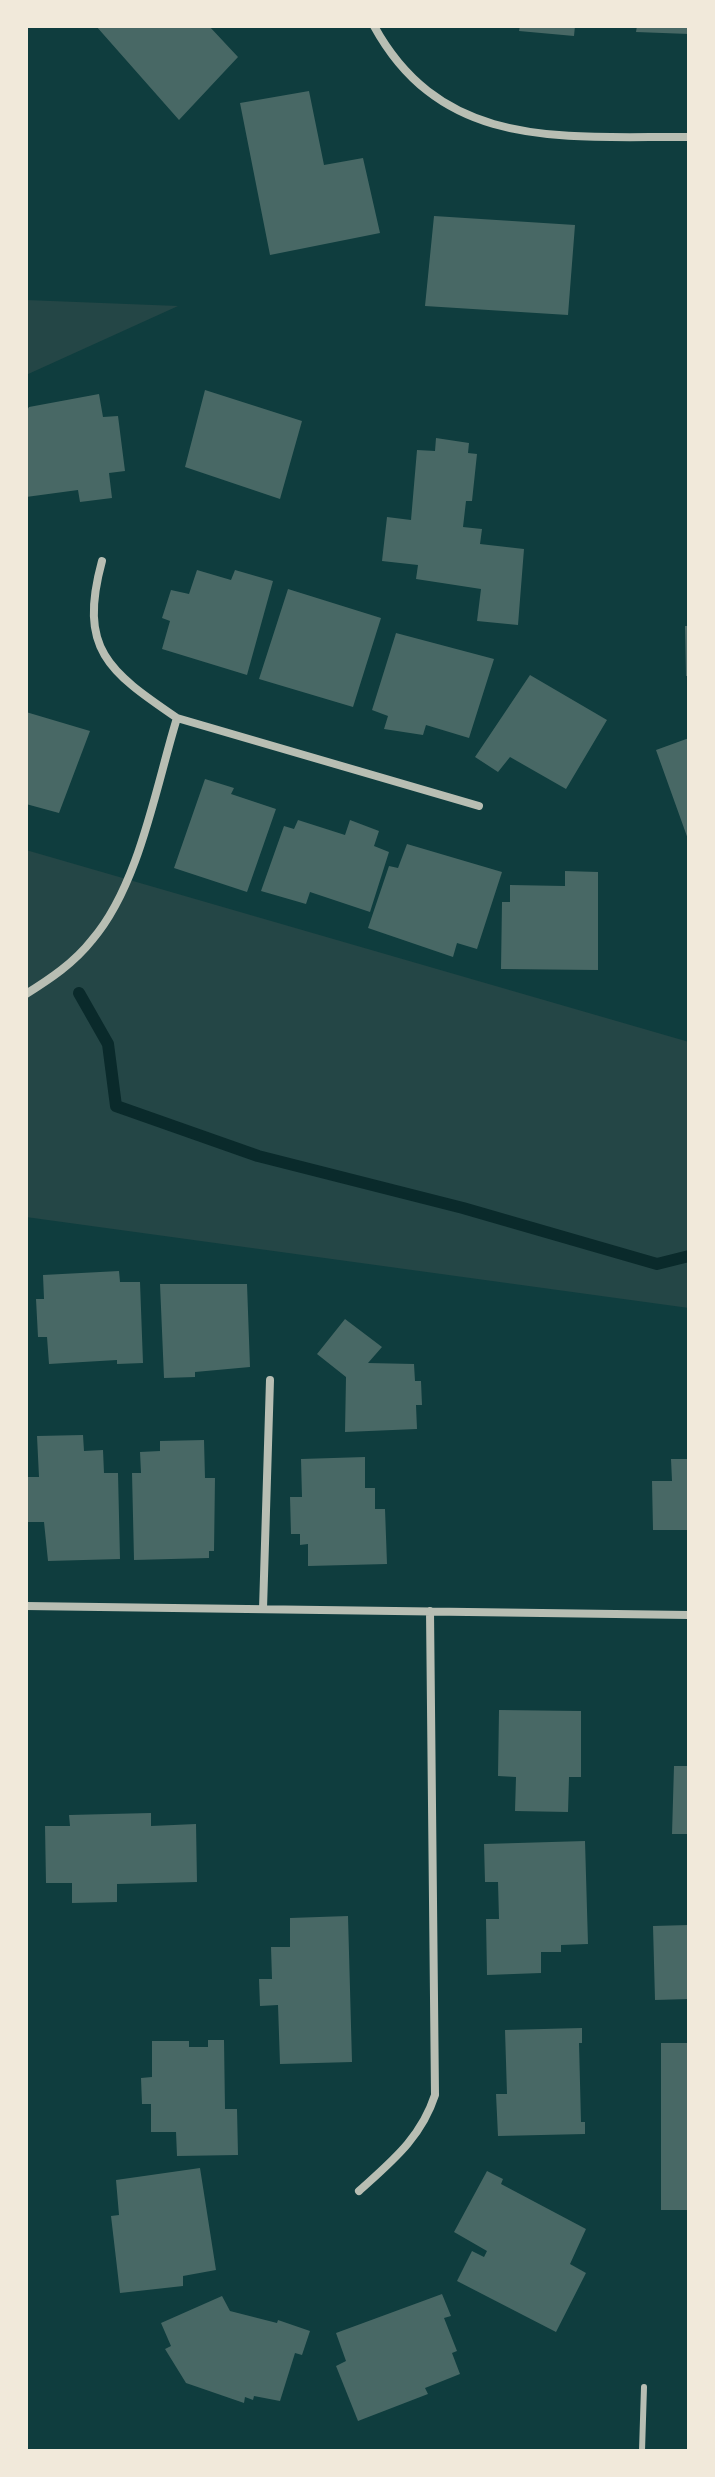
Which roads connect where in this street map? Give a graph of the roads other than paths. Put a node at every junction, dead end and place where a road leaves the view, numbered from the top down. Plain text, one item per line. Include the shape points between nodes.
1 (374, 26) edge
2 (689, 137) edge
3 (102, 561) dead end
4 (177, 718) junction
5 (479, 806) dead end
6 (26, 994) edge
7 (270, 1380) dead end
8 (26, 1606) edge
9 (263, 1609) junction
10 (430, 1611) junction
11 (689, 1615) edge
12 (359, 2191) dead end
13 (644, 2387) dead end
14 (642, 2451) edge

1 - 2 street via 406,73 468,117 560,135
3 - 4 street via 92,598 100,649 134,688
4 - 5 street
4 - 6 street via 131,868 111,913 76,959
7 - 9 street
8 - 9 street
9 - 10 street
10 - 11 street
10 - 12 street via 435,2095 411,2144
13 - 14 lane

